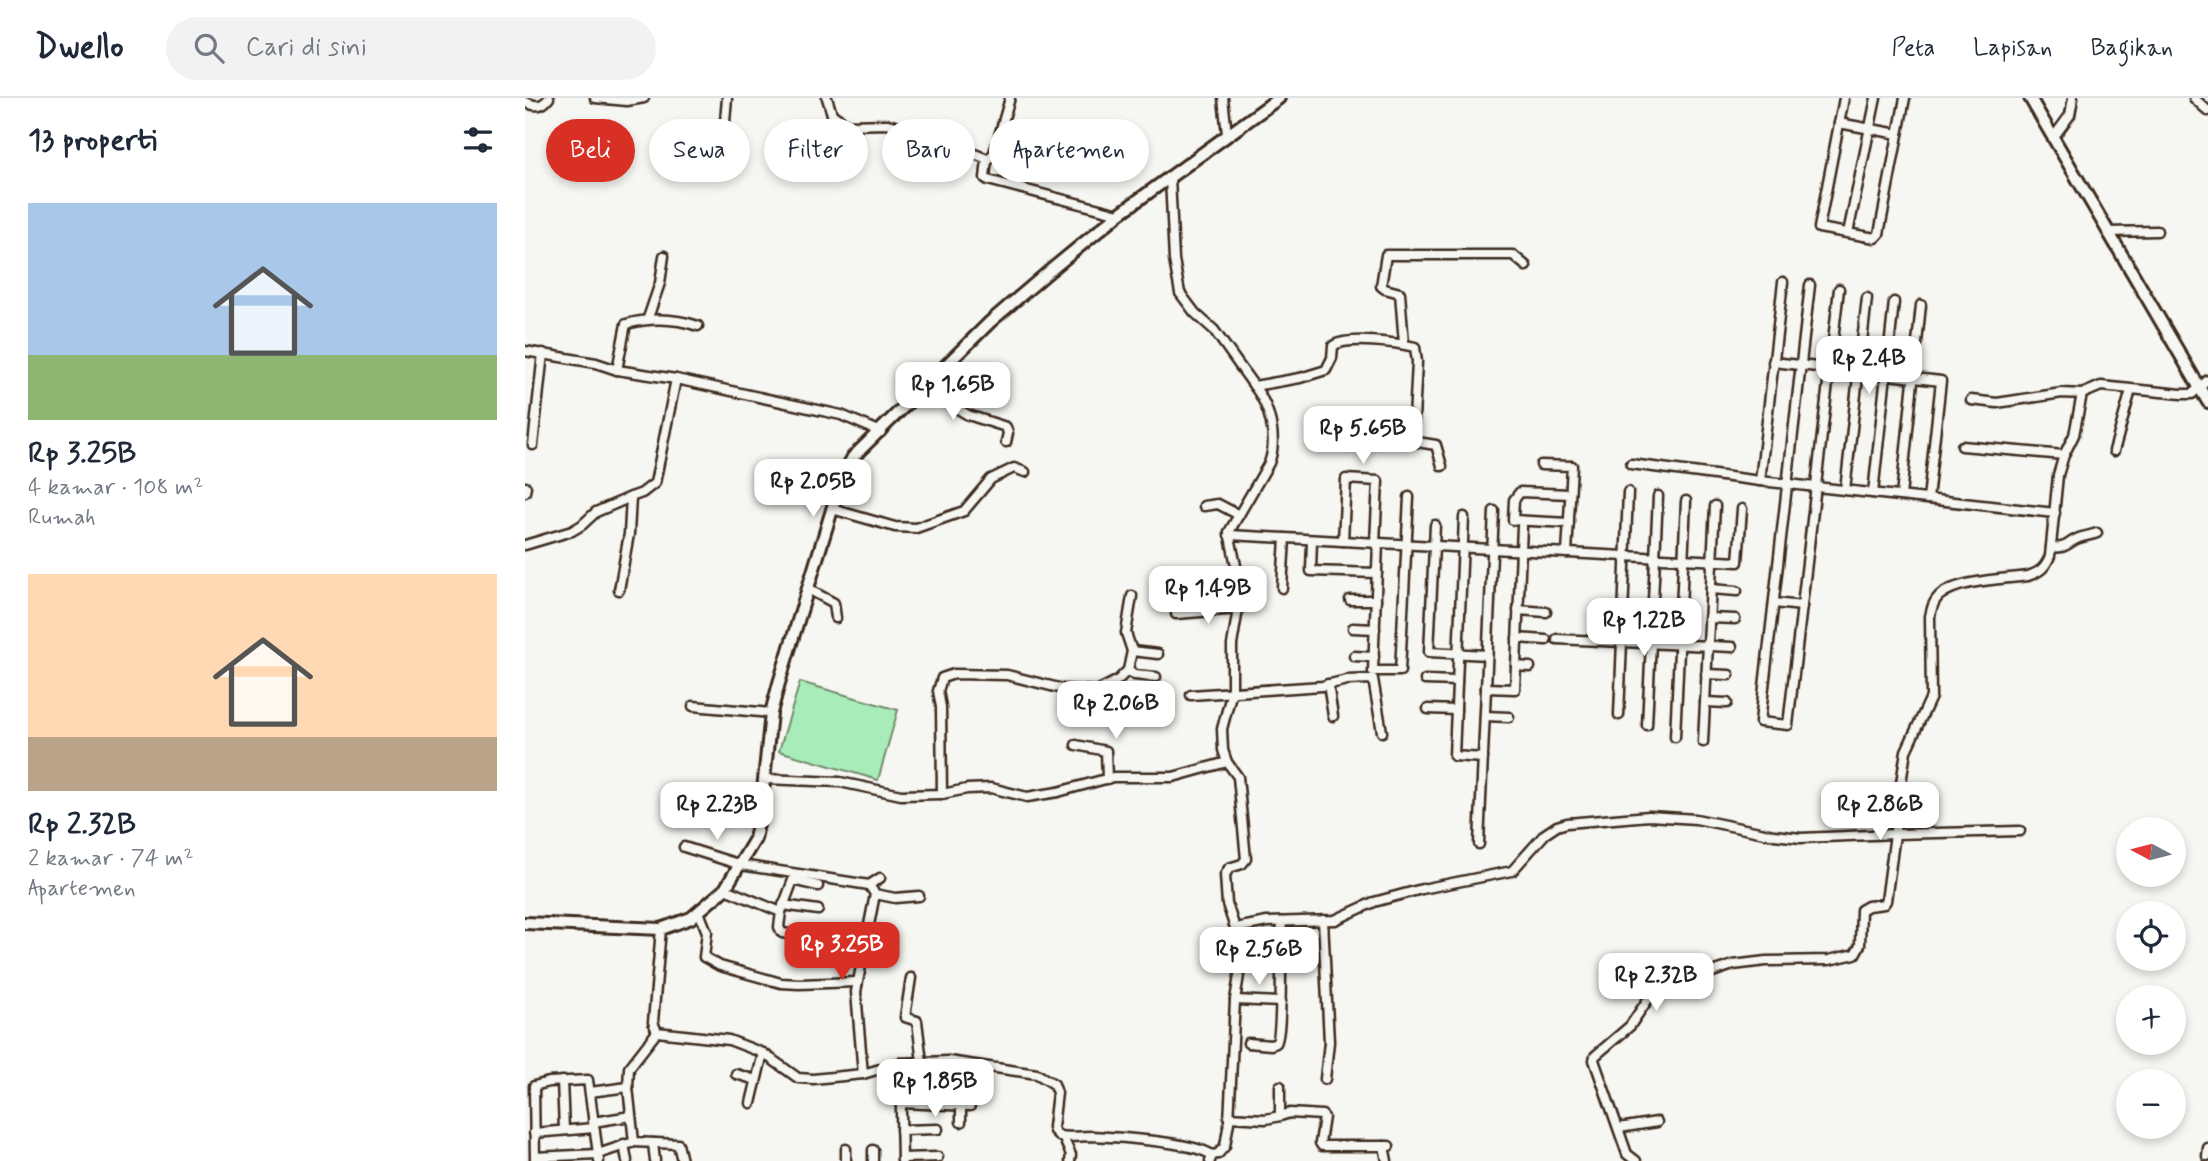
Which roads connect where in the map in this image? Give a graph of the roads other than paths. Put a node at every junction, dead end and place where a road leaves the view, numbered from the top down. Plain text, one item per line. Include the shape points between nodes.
1 (549, 98) edge
2 (595, 98) edge
3 (644, 98) edge
4 (727, 98) edge
5 (827, 98) edge
6 (1010, 98) edge
7 (1223, 98) edge
8 (1279, 98) edge
9 (1844, 98) edge
10 (1876, 98) edge
11 (1905, 98) edge
12 (2031, 98) edge
13 (2073, 98) edge
14 (2194, 98) edge
15 (525, 102) edge
16 (2208, 111) edge
17 (832, 114) junction
18 (725, 119) edge
19 (832, 119) edge
20 (1839, 123) junction
21 (1870, 129) junction
22 (1227, 134) junction
23 (1898, 134) junction
24 (2053, 138) junction
25 (988, 162) junction
26 (1170, 177) junction
27 (1119, 214) junction
28 (2107, 232) junction
29 (2157, 232) dead end
30 (1848, 233) junction
31 (664, 256) dead end
32 (1526, 266) dead end
33 (1783, 282) dead end
34 (1810, 285) dead end
35 (1839, 289) dead end
36 (1867, 298) dead end
37 (1894, 302) dead end
38 (1921, 305) dead end
39 (648, 318) junction
40 (698, 326) dead end
41 (1404, 344) junction
42 (525, 351) edge
43 (543, 353) junction
44 (1773, 362) junction
45 (1801, 365) junction
46 (1829, 368) junction
47 (617, 370) junction
48 (1859, 372) junction
49 (1886, 374) junction
50 (1913, 377) junction
51 (676, 379) junction
52 (2204, 384) edge
53 (1254, 386) junction
54 (923, 388) junction
55 (2131, 390) junction
56 (2083, 394) junction
57 (1971, 400) dead end
58 (2208, 402) edge
59 (880, 432) junction
60 (1006, 442) dead end
61 (533, 445) dead end
62 (1962, 446) dead end
63 (2114, 451) dead end
64 (2064, 455) junction
65 (1631, 464) dead end
66 (1541, 465) dead end
67 (1441, 466) dead end
68 (1025, 472) dead end
69 (1760, 481) junction
70 (1787, 484) junction
71 (526, 487) edge
72 (1816, 487) junction
73 (1845, 491) junction
74 (525, 492) edge
75 (1628, 492) dead end
76 (1873, 493) junction
77 (1570, 494) junction
78 (1658, 496) dead end
79 (1901, 496) junction
80 (631, 497) junction
81 (1409, 497) dead end
82 (1928, 499) junction
83 (1685, 501) dead end
84 (1204, 506) dead end
85 (1715, 506) dead end
86 (832, 509) junction
87 (1742, 509) dead end
88 (1494, 511) dead end
89 (2055, 513) junction
90 (1239, 514) junction
91 (1464, 517) dead end
92 (1569, 523) junction
93 (1435, 525) dead end
94 (1522, 526) dead end
95 (2097, 533) dead end
96 (1229, 535) junction
97 (1285, 538) junction
98 (1312, 540) junction
99 (1343, 541) junction
100 (1377, 543) junction
101 (1406, 544) junction
102 (525, 545) edge
103 (1434, 546) junction
104 (1463, 547) junction
105 (2051, 547) junction
106 (1492, 549) junction
107 (1521, 550) junction
108 (1567, 553) junction
109 (1625, 556) junction
110 (1655, 557) junction
111 (1683, 559) junction
112 (1712, 560) junction
113 (1377, 573) junction
114 (1282, 588) dead end
115 (808, 589) junction
116 (1711, 589) junction
117 (619, 590) dead end
118 (1737, 590) dead end
119 (1132, 596) dead end
120 (1350, 600) dead end
121 (1376, 600) junction
122 (1774, 603) junction
123 (1802, 606) junction
124 (1238, 608) junction
125 (1518, 610) junction
126 (1546, 612) dead end
127 (1176, 614) dead end
128 (837, 618) dead end
129 (1709, 618) junction
130 (1735, 619) dead end
131 (1353, 628) dead end
132 (1375, 629) junction
133 (1517, 638) junction
134 (1557, 639) dead end
135 (1546, 640) dead end
136 (1622, 642) junction
137 (1651, 643) junction
138 (1679, 645) junction
139 (1708, 646) junction
140 (1732, 647) dead end
141 (1132, 651) junction
142 (1458, 653) junction
143 (1158, 654) dead end
144 (1487, 654) junction
145 (1354, 656) dead end
146 (1374, 657) junction
147 (1516, 666) junction
148 (1530, 667) dead end
149 (1129, 670) junction
150 (1706, 674) junction
151 (1729, 675) dead end
152 (1156, 677) dead end
153 (1425, 680) dead end
154 (1457, 681) junction
155 (1328, 684) junction
156 (1486, 688) junction
157 (1232, 691) junction
158 (1191, 695) dead end
159 (1705, 702) junction
160 (1727, 702) dead end
161 (694, 706) dead end
162 (1427, 709) dead end
163 (1456, 710) junction
164 (771, 713) junction
165 (1619, 715) dead end
166 (1333, 716) dead end
167 (1485, 716) junction
168 (1509, 717) dead end
169 (1647, 725) dead end
170 (1382, 732) dead end
171 (1675, 737) dead end
172 (1703, 742) dead end
173 (1076, 745) dead end
174 (1483, 758) junction
175 (1227, 762) junction
176 (764, 779) junction
177 (1107, 779) junction
178 (942, 794) junction
179 (2020, 831) dead end
180 (1895, 834) junction
181 (1479, 844) dead end
182 (684, 846) dead end
183 (741, 865) junction
184 (880, 878) dead end
185 (818, 886) dead end
186 (869, 886) junction
187 (725, 889) junction
188 (875, 894) junction
189 (919, 896) dead end
190 (782, 908) junction
191 (818, 910) dead end
192 (699, 912) junction
193 (1323, 920) junction
194 (1282, 922) junction
195 (525, 923) edge
196 (1236, 928) junction
197 (661, 929) junction
198 (811, 937) dead end
199 (911, 978) dead end
200 (857, 982) junction
201 (1235, 1000) junction
202 (1281, 1002) junction
203 (657, 1032) junction
204 (1248, 1043) dead end
205 (763, 1053) junction
206 (922, 1062) junction
207 (900, 1063) junction
208 (736, 1074) dead end
209 (863, 1074) junction
210 (1325, 1079) dead end
211 (756, 1080) junction
212 (562, 1082) junction
213 (1280, 1086) dead end
214 (628, 1087) junction
215 (590, 1092) junction
216 (529, 1101) edge
217 (751, 1103) dead end
218 (901, 1103) junction
219 (961, 1105) junction
220 (971, 1106) dead end
221 (631, 1116) junction
222 (1280, 1116) junction
223 (1229, 1117) junction
224 (961, 1122) dead end
225 (1657, 1122) dead end
226 (594, 1125) junction
227 (1619, 1128) junction
228 (564, 1129) junction
229 (938, 1129) dead end
230 (901, 1130) junction
231 (534, 1133) junction
232 (1063, 1137) junction
233 (634, 1142) junction
234 (653, 1143) junction
235 (624, 1144) junction
236 (2208, 1148) edge
237 (846, 1149) dead end
238 (873, 1150) dead end
239 (2207, 1156) edge
240 (598, 1157) edge
241 (938, 1157) dead end
242 (1211, 1158) edge
243 (535, 1159) edge
244 (902, 1159) edge
245 (627, 1161) edge
246 (655, 1161) edge
247 (682, 1161) edge
248 (846, 1161) edge
249 (873, 1161) edge
250 (1070, 1161) edge
251 (1387, 1161) edge
252 (1636, 1161) edge

1 - 15 street via 539,106
2 - 3 street
4 - 18 street
5 - 17 street
6 - 25 street
7 - 22 street
8 - 22 street
9 - 20 street
10 - 21 street
11 - 23 street
12 - 24 street
13 - 24 street via 2070,115
14 - 16 street
17 - 19 street
17 - 25 street via 848,125 887,124 930,134
20 - 21 street
20 - 30 street via 1819,228
21 - 23 street
21 - 30 street
22 - 26 street
23 - 30 street via 1879,234 1875,238
24 - 28 street
25 - 27 street via 988,180
26 - 27 street
26 - 53 street via 1180,293 1214,330
27 - 54 street via 990,321
28 - 29 street
28 - 52 street
31 - 39 street
32 - 41 street via 1513,255 1386,255 1381,286 1401,293
33 - 44 street
34 - 45 street
35 - 46 street
36 - 48 street
37 - 49 street
38 - 50 street
39 - 40 street
39 - 47 street via 626,324
41 - 53 street via 1338,343 1326,370
41 - 67 street via 1417,350 1413,438 1436,444
42 - 43 street
43 - 47 street
43 - 61 street
44 - 45 street
44 - 69 street
45 - 46 street
45 - 70 street
46 - 48 street
46 - 72 street
47 - 51 street
48 - 49 street
48 - 73 street
49 - 50 street
49 - 76 street
50 - 79 street
50 - 82 street via 1941,380
51 - 59 street via 841,415
51 - 80 street via 655,483
52 - 55 street via 2192,394
52 - 58 street
53 - 90 street via 1271,420 1272,451
54 - 59 street
54 - 60 street via 968,415 1006,427
55 - 56 street via 2101,387
55 - 63 street
56 - 57 street via 1997,403
56 - 64 street via 2074,435
59 - 86 street via 847,466
62 - 64 street
64 - 89 street
65 - 69 street
66 - 77 street via 1572,466
68 - 86 street via 1014,468 995,476 964,511 916,528 887,526
69 - 70 street
70 - 72 street
70 - 122 street
71 - 74 street
72 - 73 street
72 - 123 street
73 - 76 street
75 - 109 street
76 - 79 street
77 - 92 street
77 - 92 street via 1520,492 1514,500 1513,520
78 - 110 street
79 - 82 street
80 - 102 street via 596,512 572,531
80 - 117 street
81 - 101 street
82 - 89 street
83 - 111 street
84 - 90 street via 1218,504
85 - 112 street
86 - 115 street
87 - 112 street via 1738,562
88 - 106 street
89 - 105 street
90 - 96 street
91 - 104 street
92 - 108 street
93 - 103 street
94 - 107 street
95 - 105 street via 2068,546
96 - 97 street
96 - 124 street via 1239,580
97 - 98 street
97 - 114 street
98 - 99 street
98 - 113 street via 1311,571
99 - 100 street
99 - 100 street via 1346,480 1378,481
100 - 101 street
100 - 113 street
101 - 103 street
101 - 146 street via 1400,671 1373,671
103 - 104 street
103 - 142 street via 1429,652
104 - 106 street
104 - 142 street
105 - 180 street via 2040,572 1955,587 1933,604 1931,696 1906,751
106 - 107 street
106 - 144 street
107 - 108 street
107 - 125 street
108 - 109 street
109 - 110 street
109 - 136 street
110 - 111 street
110 - 137 street
111 - 112 street
111 - 138 street
112 - 116 street
113 - 121 street
115 - 128 street via 834,603
115 - 164 street
116 - 118 street
116 - 129 street
119 - 141 street via 1126,633
120 - 121 street
121 - 132 street
122 - 123 street
122 - 123 street via 1760,722 1788,725
124 - 127 street
124 - 157 street
125 - 126 street
125 - 133 street
129 - 130 street
129 - 139 street
131 - 132 street
132 - 146 street
133 - 135 street
133 - 147 street
134 - 136 street
136 - 137 street
136 - 165 street
137 - 138 street
137 - 169 street
138 - 139 street
138 - 171 street
139 - 140 street
139 - 150 street
141 - 143 street
141 - 149 street
142 - 144 street
142 - 154 street
144 - 156 street
145 - 146 street
147 - 148 street
147 - 156 street via 1515,689
149 - 152 street via 1134,675
149 - 178 street via 1093,692 1007,675 942,678 938,691
150 - 151 street
150 - 159 street
153 - 154 street
154 - 163 street
155 - 157 street
155 - 166 street
155 - 170 street via 1373,679
156 - 167 street
157 - 158 street
157 - 175 street via 1222,729
159 - 160 street
159 - 172 street
161 - 164 street
162 - 163 street
163 - 174 street via 1454,756
164 - 176 street
167 - 168 street
167 - 174 street
173 - 177 street via 1105,751
174 - 181 street
175 - 177 street via 1173,777
175 - 196 street via 1238,777 1245,844 1244,863 1224,875 1228,912
176 - 178 street
176 - 183 street via 755,839
177 - 178 street via 1027,797 991,788
179 - 180 street
180 - 193 street via 1801,838 1696,819 1649,816 1567,823 1545,834 1512,871 1422,889 1374,902 1335,920
180 - 227 street via 1886,901 1861,910 1860,945 1854,954 1829,960 1733,965 1653,992 1630,1026 1595,1056
182 - 183 street
183 - 186 street
183 - 187 street
184 - 186 street
185 - 190 street via 793,880
186 - 188 street
187 - 190 street
187 - 192 street
188 - 189 street
188 - 200 street
190 - 191 street
190 - 198 street via 782,933
192 - 197 street
192 - 200 street via 707,932 704,957 716,965 781,982
193 - 194 street
193 - 210 street via 1329,1042
194 - 196 street
194 - 202 street
195 - 197 street
196 - 201 street via 1242,950
197 - 203 street via 653,1022
199 - 206 street via 905,1016 917,1021
200 - 209 street
201 - 202 street
201 - 223 street
202 - 204 street via 1276,1043
203 - 205 street via 729,1040
203 - 214 street via 630,1066
205 - 209 street via 798,1077
205 - 211 street
206 - 207 street
206 - 232 street via 949,1061 1045,1078 1057,1093 1054,1131
207 - 209 street
207 - 218 street
208 - 211 street
211 - 217 street
212 - 215 street via 588,1080
212 - 216 street via 536,1084
212 - 228 street
213 - 222 street
214 - 215 street
214 - 221 street
215 - 226 street
216 - 231 street
218 - 219 street
218 - 230 street
219 - 220 street
219 - 224 street
221 - 226 street
221 - 233 street
222 - 223 street
222 - 251 street via 1322,1115 1322,1146 1387,1146
223 - 242 street via 1224,1146
225 - 227 street
226 - 228 street
226 - 240 street
227 - 252 street via 1627,1154
228 - 231 street
229 - 230 street
230 - 244 street
231 - 243 street
232 - 242 street via 1176,1145 1206,1151
232 - 250 street
233 - 234 street
233 - 235 street
234 - 246 street
234 - 247 street via 678,1144
235 - 240 street
235 - 245 street
236 - 239 street
237 - 248 street
238 - 249 street
240 - 243 street
241 - 244 street

